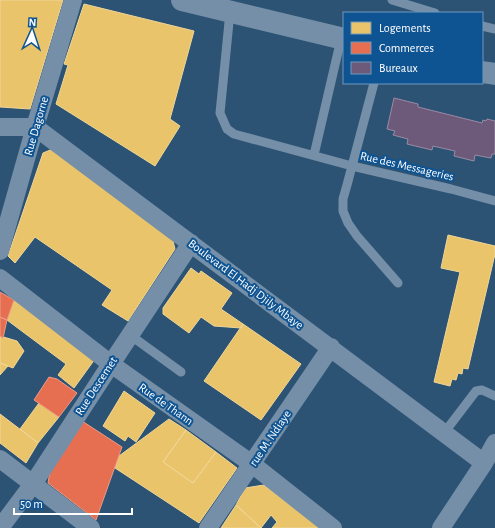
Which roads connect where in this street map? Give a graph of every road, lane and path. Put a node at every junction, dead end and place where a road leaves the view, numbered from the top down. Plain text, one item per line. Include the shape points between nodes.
1 (73, 0) edge
2 (182, 0) edge
3 (392, 0) edge
4 (230, 12) junction
5 (433, 12) edge
6 (483, 26) edge
7 (495, 29) edge
8 (343, 39) edge
9 (483, 72) edge
10 (495, 74) edge
11 (374, 84) edge
12 (0, 127) edge
13 (35, 127) junction
14 (314, 155) junction
15 (352, 166) junction
16 (495, 201) edge
17 (191, 243) junction
18 (0, 251) edge
19 (0, 278) edge
20 (398, 283) dead end
21 (130, 335) junction
22 (331, 347) junction
23 (111, 364) junction
24 (181, 372) dead end
25 (495, 396) edge
26 (444, 433) junction
27 (495, 443) edge
28 (0, 459) edge
29 (484, 463) junction
30 (252, 464) junction
31 (33, 484) junction
32 (0, 528) edge
33 (91, 528) edge
34 (208, 528) edge
35 (333, 528) edge
36 (441, 528) edge

1 - 13 street, Rue Dagorne
2 - 4 street
3 - 5 lane
4 - 8 street
4 - 14 lane, Rue des Messageries via 220,113 227,128 234,134
6 - 7 lane
8 - 14 lane
9 - 10 street
11 - 15 lane
12 - 13 street
13 - 17 street, Boulevard El Hadj Djily Mbaye
13 - 18 street, Rue Dagorne
14 - 15 lane, Rue des Messageries
15 - 16 lane, Rue des Messageries
15 - 20 lane via 343,199 343,211 357,236
17 - 21 street, Rue Descemet
17 - 22 street, Boulevard El Hadj Djily Mbaye
19 - 23 street, Rue de Thann
21 - 23 street, Rue Descemet
21 - 24 lane
22 - 26 street, Boulevard El Hadj Djily Mbaye
22 - 30 street, rue M. Ndiaye
23 - 30 street, Rue de Thann
23 - 31 street, Rue Descemet
25 - 26 lane via 482,390 476,391
26 - 29 street, Boulevard El Hadj Djily Mbaye
27 - 29 street
28 - 31 street
29 - 36 street
30 - 34 street, rue M. Ndiaye
30 - 35 street, Rue de Thann
31 - 32 street, Rue Descemet
31 - 33 street

